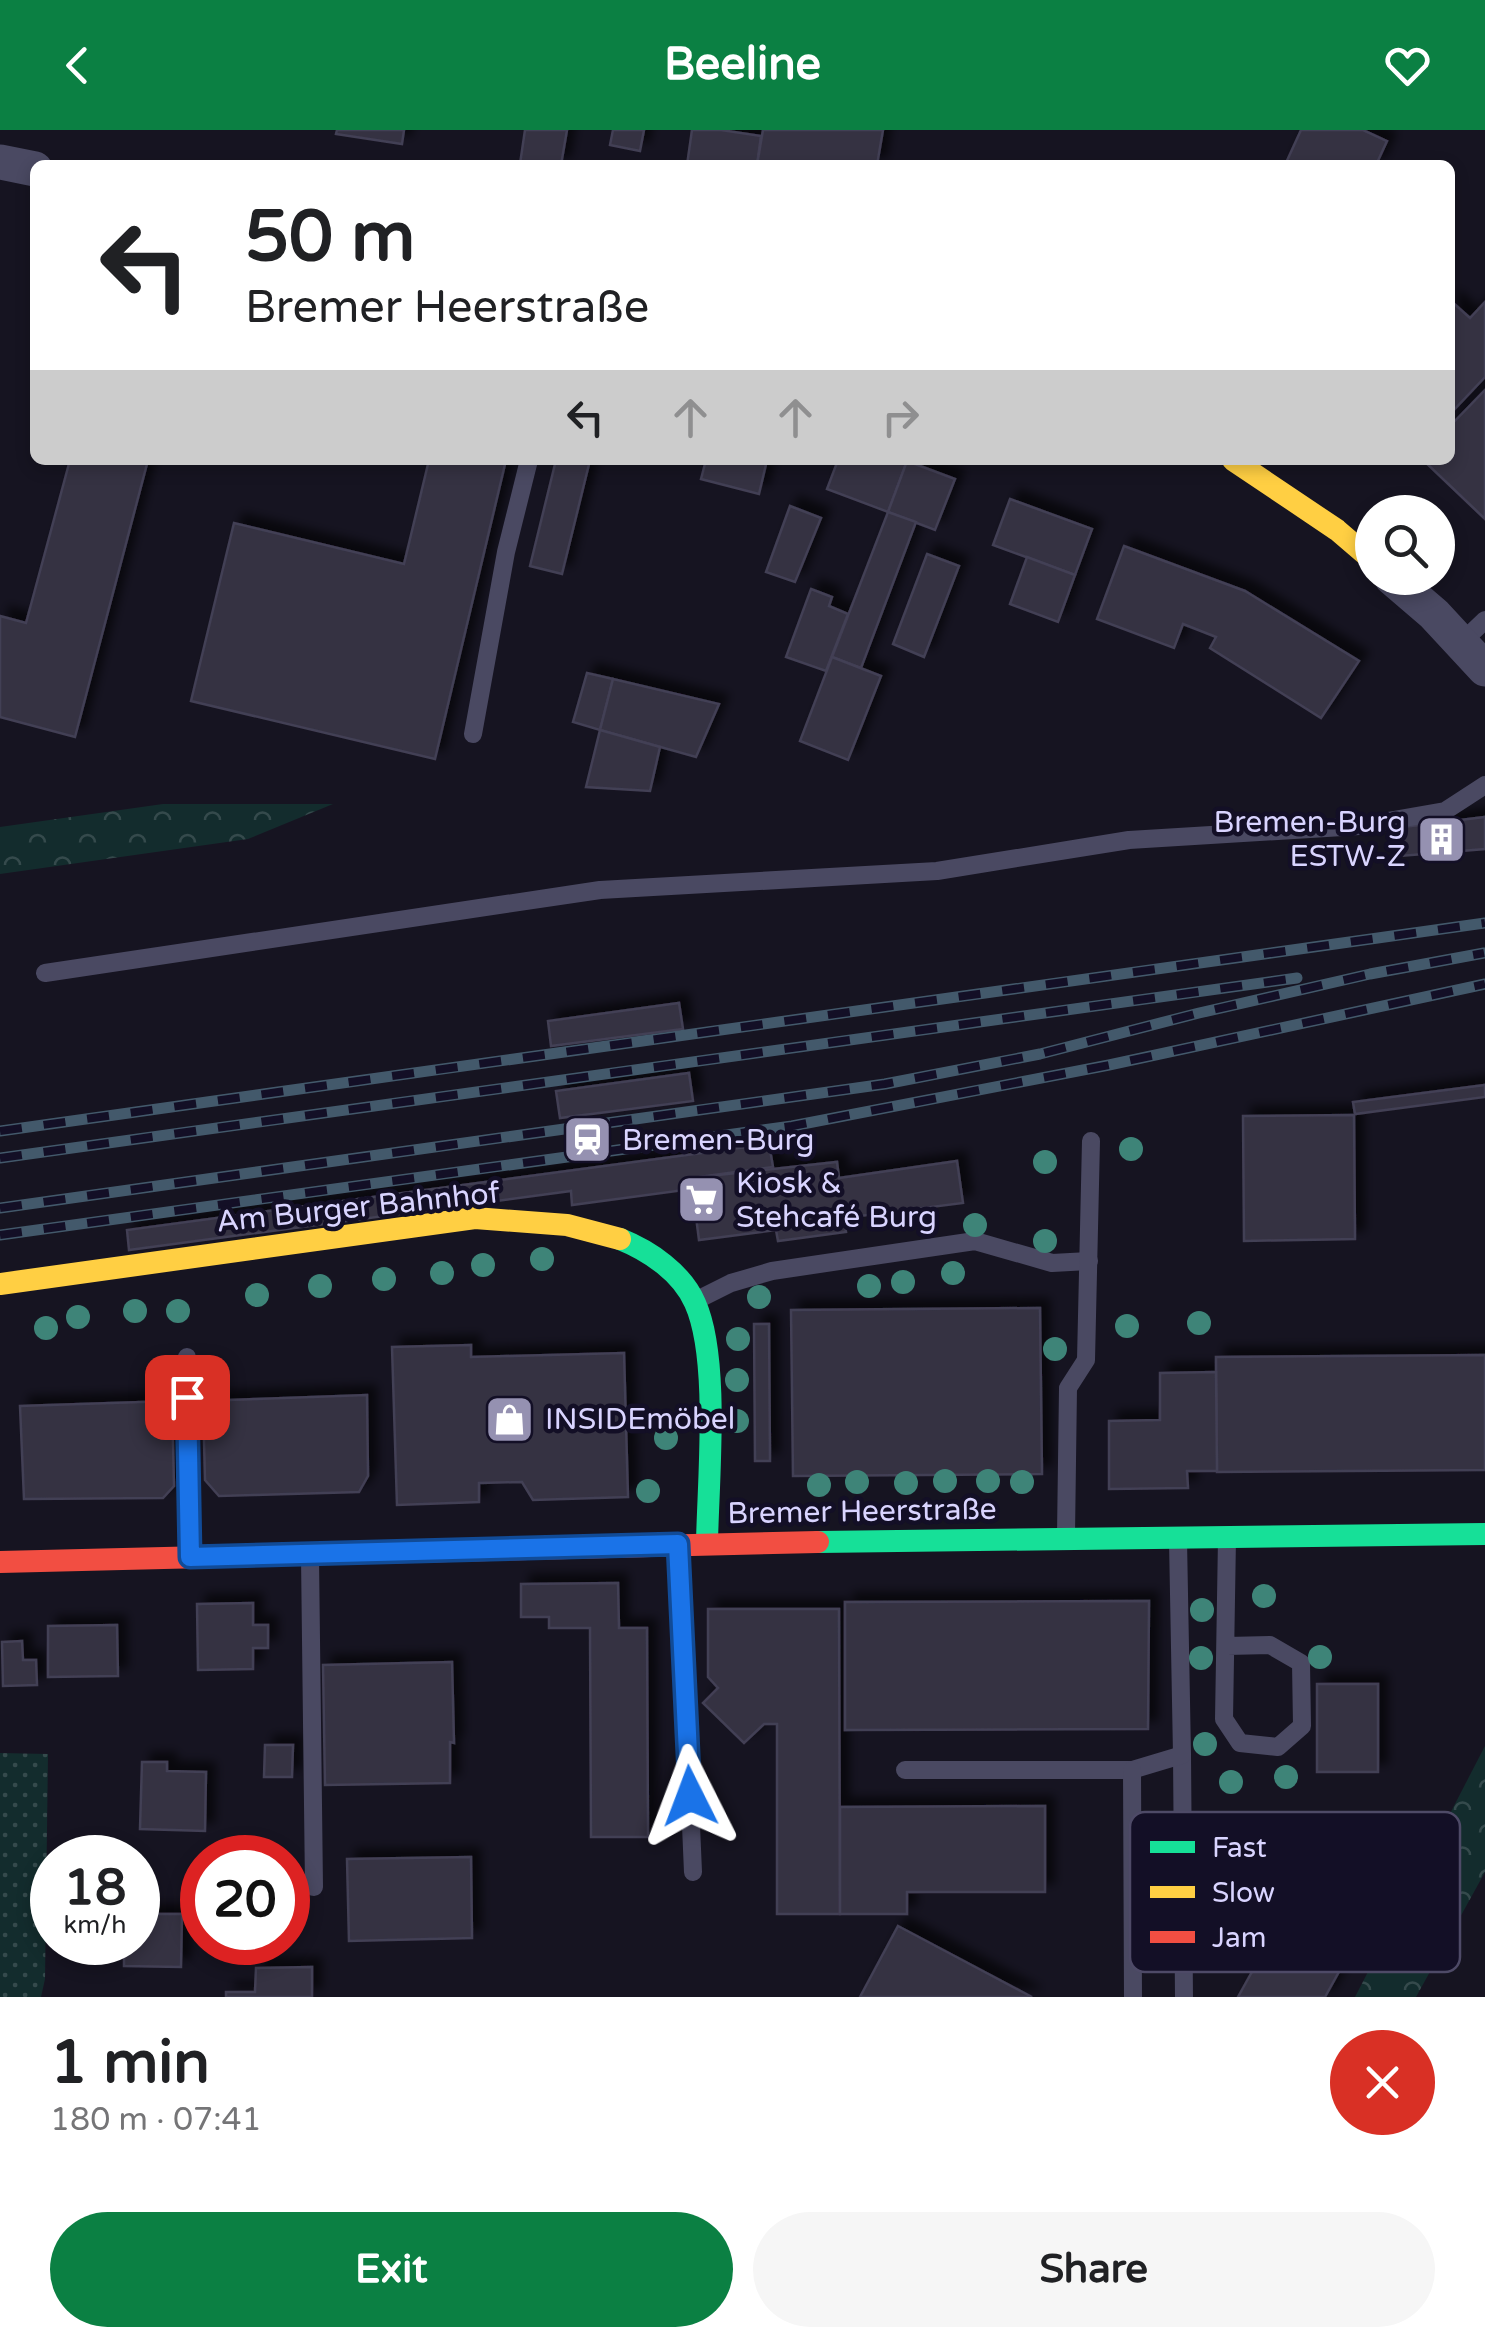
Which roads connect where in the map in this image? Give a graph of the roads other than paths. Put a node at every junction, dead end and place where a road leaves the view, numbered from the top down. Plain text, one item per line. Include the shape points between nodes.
1 (0, 162) edge
2 (30, 168) edge
3 (527, 465) edge
4 (1240, 465) edge
5 (1355, 545) edge
6 (1418, 595) edge
7 (1473, 631) edge
8 (1485, 669) edge
9 (473, 734) dead end
10 (1485, 785) edge
11 (45, 973) dead end
12 (1091, 1141) dead end
13 (1088, 1261) junction
14 (0, 1284) edge
15 (695, 1301) junction
16 (186, 1358) dead end
17 (1485, 1534) edge
18 (1066, 1538) junction
19 (1178, 1538) junction
20 (1228, 1538) junction
21 (678, 1544) junction
22 (707, 1544) junction
23 (310, 1554) junction
24 (190, 1557) junction
25 (0, 1562) edge
26 (1227, 1646) junction
27 (1182, 1755) junction
28 (905, 1770) dead end
29 (1132, 1770) junction
30 (1132, 1812) edge
31 (1182, 1812) edge
32 (693, 1872) dead end
33 (314, 1886) dead end
34 (1133, 1972) edge
35 (1184, 1972) edge
36 (1133, 1997) edge
37 (1184, 1997) edge

1 - 2 street
3 - 9 lane
4 - 5 main road
6 - 7 street
7 - 8 street
10 - 11 lane via 1445,812 1359,826 1129,840 937,872 600,890
12 - 13 lane
13 - 15 lane via 1052,1262 974,1240 772,1270
13 - 18 lane via 1086,1360 1068,1388
14 - 15 main road, Am Burger Bahnhof via 475,1218 553,1221 614,1236 647,1252
15 - 22 main road, Am Burger Bahnhof via 707,1340
16 - 24 lane
17 - 20 main road, Bremer Heerstraße
18 - 19 main road, Bremer Heerstraße
18 - 22 main road, Bremer Heerstraße
19 - 20 main road, Bremer Heerstraße
19 - 27 lane
20 - 26 lane
21 - 22 main road, Bremer Heerstraße
21 - 23 main road, Bremer Heerstraße
21 - 32 lane
23 - 24 main road, Bremer Heerstraße
23 - 33 lane
24 - 25 main road, Bremer Heerstraße
26 - 26 lane via 1224,1719 1240,1743 1278,1747 1302,1726 1301,1663 1270,1645
27 - 29 lane
27 - 31 lane
28 - 29 lane
29 - 30 lane
34 - 36 lane
35 - 37 lane

